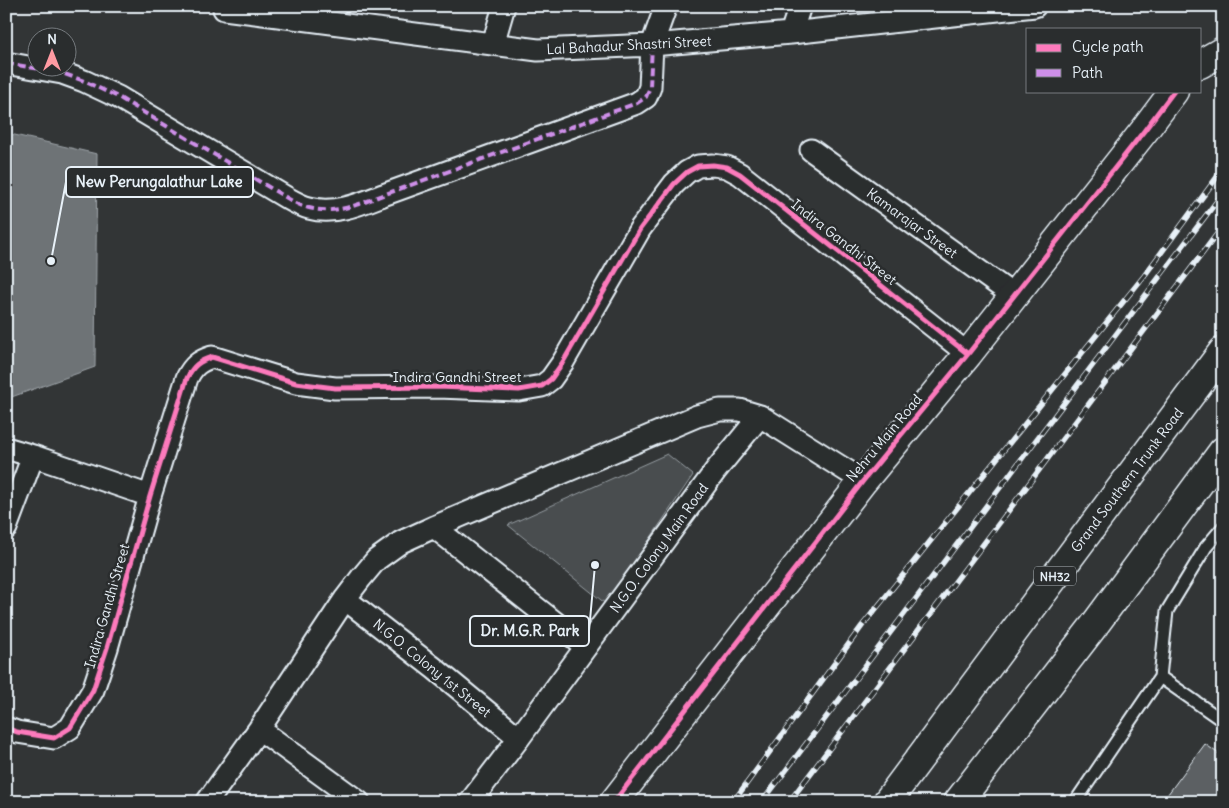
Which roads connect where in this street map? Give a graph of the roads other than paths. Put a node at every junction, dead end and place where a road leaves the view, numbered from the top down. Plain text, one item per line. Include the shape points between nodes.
1 (504, 6) edge
2 (666, 6) edge
3 (800, 6) edge
4 (1034, 6) edge
5 (225, 8) edge
6 (318, 14) edge
7 (791, 33) junction
8 (493, 44) junction
9 (652, 45) junction
10 (1223, 51) edge
11 (6, 63) edge
12 (1202, 63) edge
13 (1173, 92) edge
14 (811, 150) dead end
15 (1014, 296) junction
16 (1223, 351) edge
17 (968, 354) junction
18 (760, 416) junction
19 (6, 448) edge
20 (1223, 451) edge
21 (33, 456) junction
22 (863, 481) junction
23 (150, 496) junction
24 (434, 527) junction
25 (1223, 527) edge
26 (6, 528) edge
27 (345, 600) junction
28 (586, 647) junction
29 (1160, 677) junction
30 (1223, 722) edge
31 (6, 728) edge
32 (259, 729) junction
33 (519, 738) junction
34 (207, 802) edge
35 (359, 802) edge
36 (470, 802) edge
37 (614, 802) edge
38 (887, 802) edge
39 (958, 802) edge
40 (1075, 802) edge

1 - 8 street
2 - 9 street
3 - 7 street
4 - 7 street, Lal Bahadur Shastri Street
5 - 6 street, Lal Bahadur Shastri Street
6 - 8 street, Lal Bahadur Shastri Street
7 - 9 street, Lal Bahadur Shastri Street
8 - 9 street, Lal Bahadur Shastri Street via 538,50
9 - 11 street via 650,87 646,97 637,103 352,207 333,210 306,208 118,97 84,81 62,72
10 - 12 main road
13 - 15 main road, Nehru Main Road
14 - 15 street, Kamarajar Street
15 - 17 main road, Nehru Main Road
16 - 38 main road, Grand Southern Trunk Road / NH32
17 - 22 main road, Nehru Main Road
17 - 23 street, Indira Gandhi Street via 740,174 727,167 698,166 674,184 640,229 563,362 542,386 519,390 335,388 296,383 212,357 192,368 187,378
18 - 22 street
18 - 24 street via 740,410 720,410 698,416
18 - 28 street, N.G.O. Colony Main Road via 716,470
19 - 21 street
20 - 39 main road
21 - 23 street
21 - 26 street
22 - 37 main road, Nehru Main Road
23 - 31 street, Indira Gandhi Street via 93,690 70,728 54,738
24 - 27 street via 401,542 376,560
24 - 28 street
25 - 29 lane via 1167,611
27 - 32 street
27 - 33 street, N.G.O. Colony 1st Street
28 - 33 street, N.G.O. Colony Main Road
29 - 30 lane
29 - 40 lane
32 - 34 street
32 - 35 street
33 - 36 street, N.G.O. Colony Main Road

